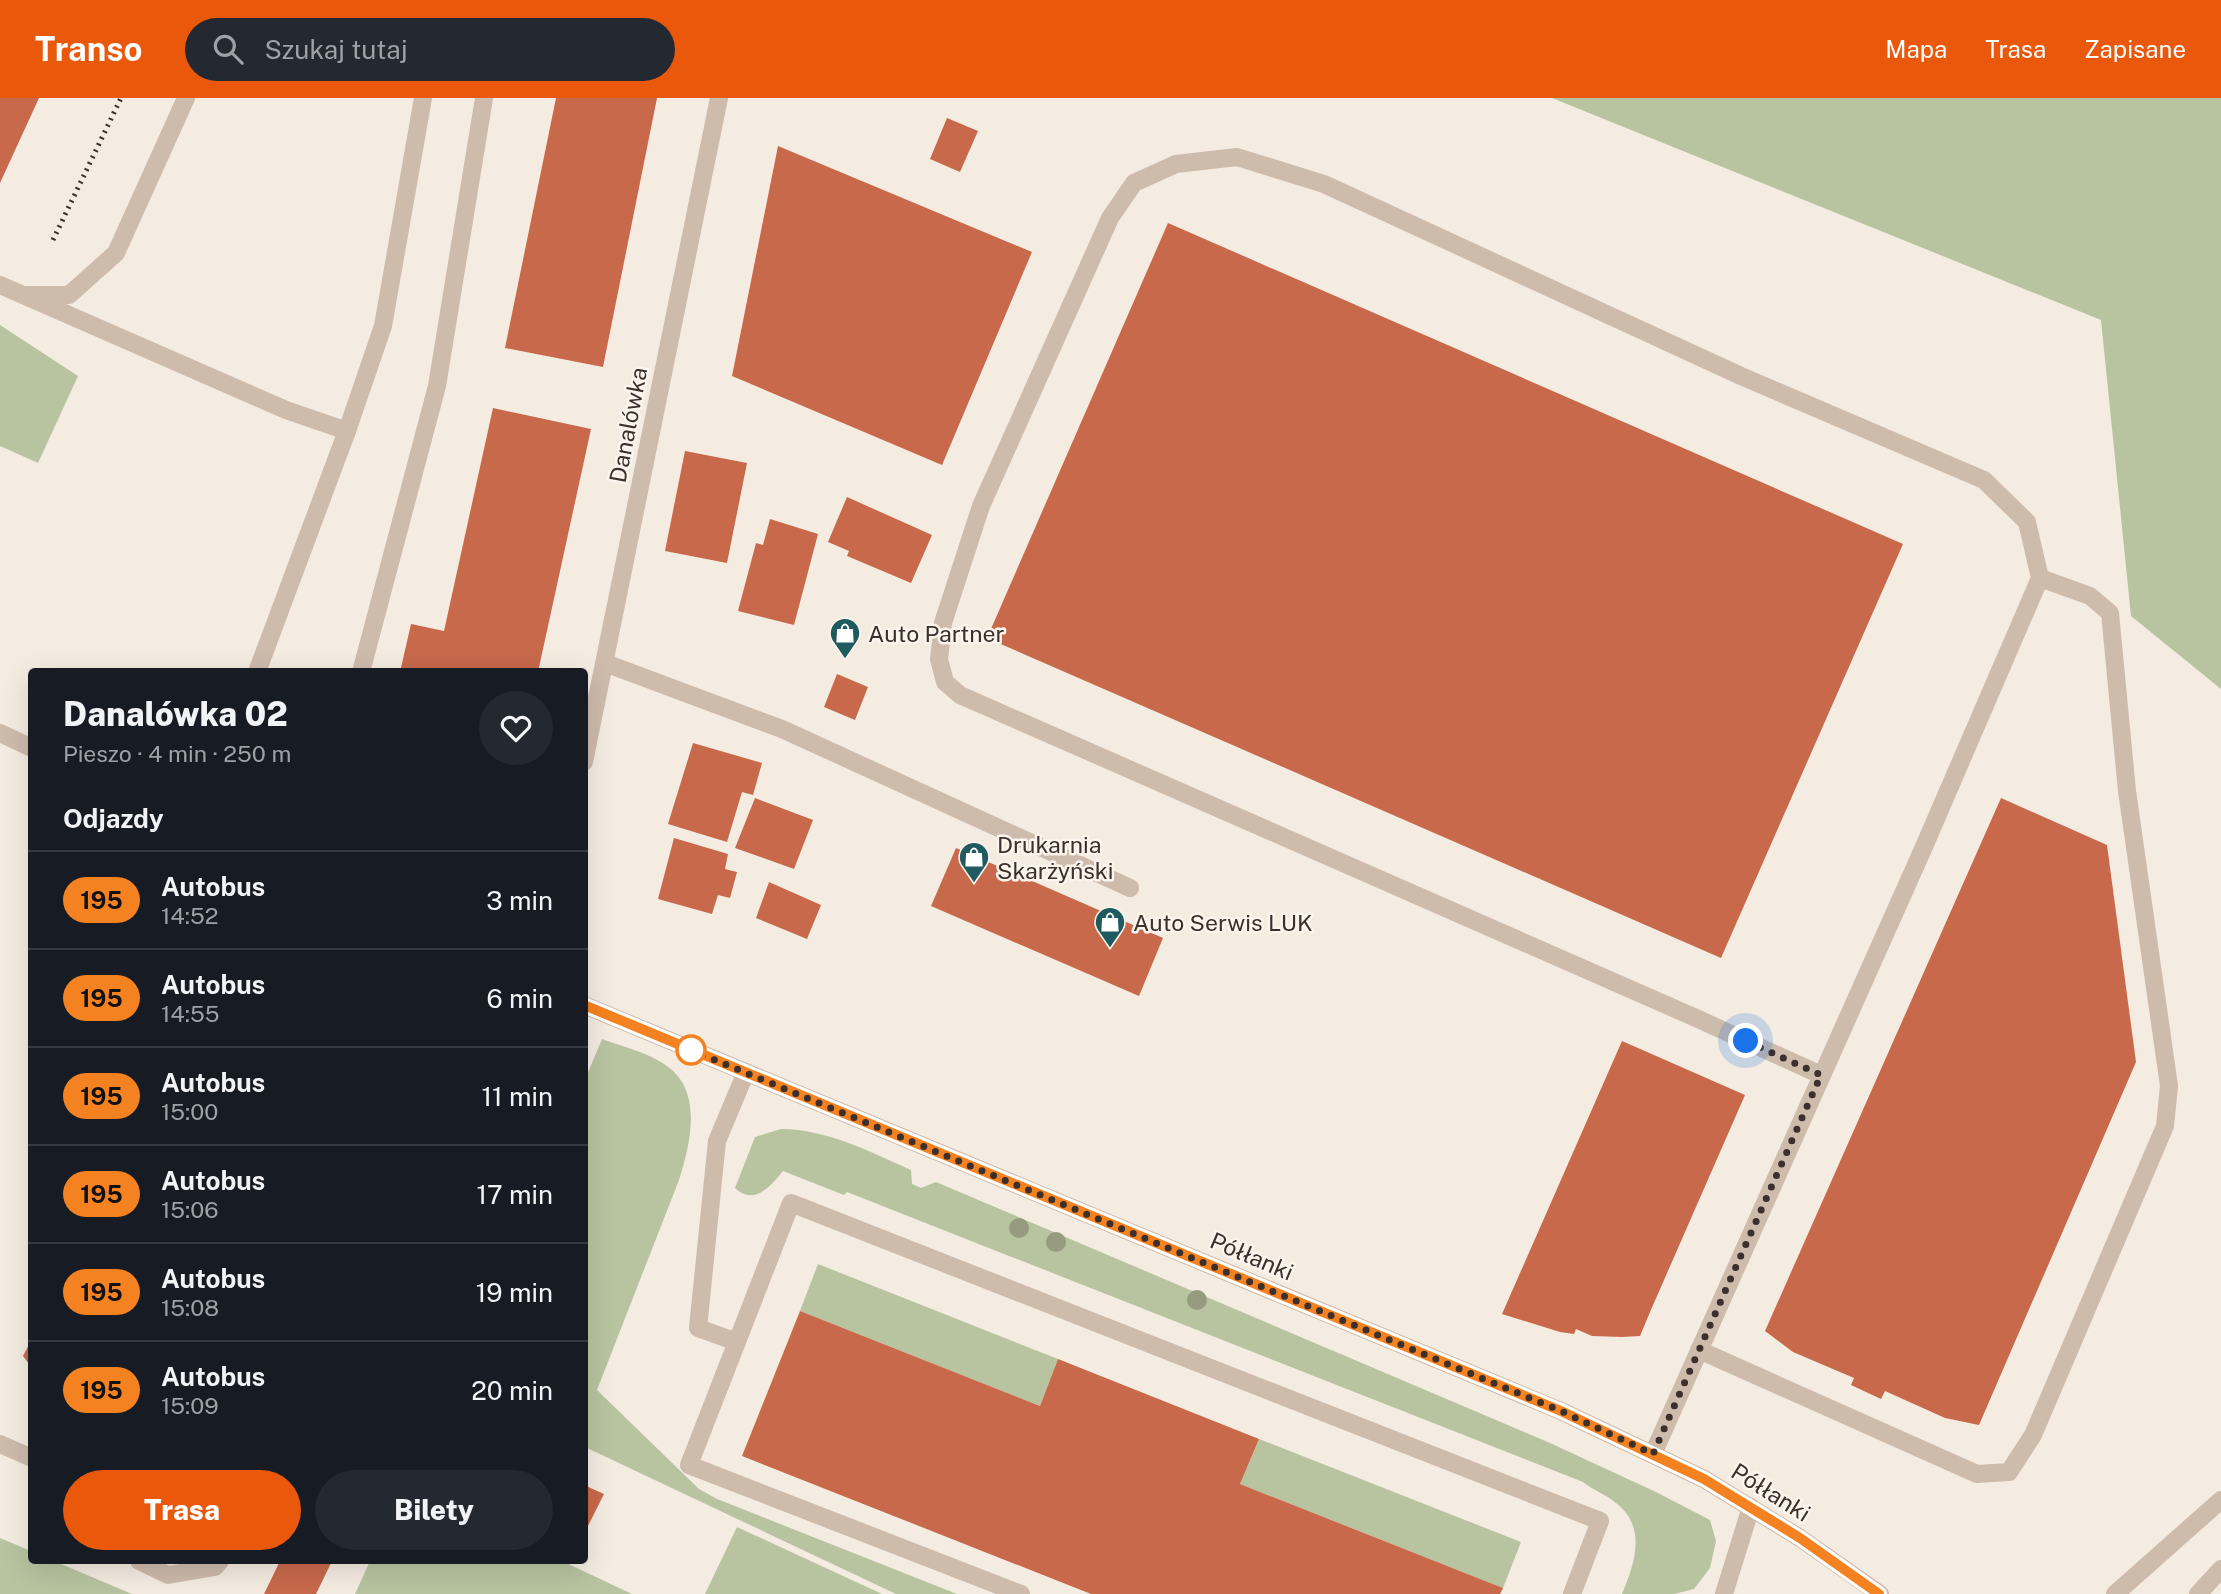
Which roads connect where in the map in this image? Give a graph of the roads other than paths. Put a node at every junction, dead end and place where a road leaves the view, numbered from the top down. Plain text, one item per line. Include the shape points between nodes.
1 (186, 98) edge
2 (423, 98) edge
3 (484, 98) edge
4 (719, 98) edge
5 (0, 285) edge
6 (23, 295) junction
7 (347, 431) junction
8 (2040, 578) junction
9 (605, 663) junction
10 (258, 668) edge
11 (362, 668) edge
12 (0, 733) edge
13 (588, 743) edge
14 (28, 746) edge
15 (1130, 888) dead end
16 (588, 1007) edge
17 (746, 1072) junction
18 (1821, 1075) junction
19 (737, 1342) junction
20 (1699, 1350) junction
21 (0, 1444) edge
22 (1653, 1454) junction
23 (28, 1456) edge
24 (2221, 1500) edge
25 (1751, 1507) junction
26 (145, 1564) edge
27 (218, 1564) edge
28 (2221, 1569) edge
29 (1021, 1594) edge
30 (1572, 1594) edge
31 (1724, 1594) edge
32 (1880, 1594) edge
33 (2115, 1594) edge
34 (2198, 1594) edge

1 - 6 street via 116,253 69,295
2 - 7 street via 383,326
3 - 11 street via 437,386
4 - 9 street, Danalówka
5 - 6 street
6 - 7 street via 286,410
7 - 10 street
8 - 18 street
8 - 18 street via 2027,522 1984,480 1741,376 1324,184 1237,157 1176,164 1133,183 1110,218 981,506 943,623 940,647 946,682 960,695
8 - 20 street via 2090,596 2110,613 2127,791 2169,1086 2165,1126 2033,1435 2009,1472 1977,1474
9 - 13 street, Danalówka
9 - 15 street via 782,729
12 - 14 street
16 - 17 street, Półłanki
17 - 19 street via 717,1142 698,1328
17 - 22 street, Półłanki via 1561,1411
18 - 20 street
19 - 29 street via 689,1465
19 - 30 street via 791,1203 1600,1521
20 - 22 street
21 - 23 street
22 - 25 street, Półłanki
24 - 33 street
25 - 31 street
25 - 32 street, Półłanki
26 - 27 street via 168,1575
28 - 34 street

